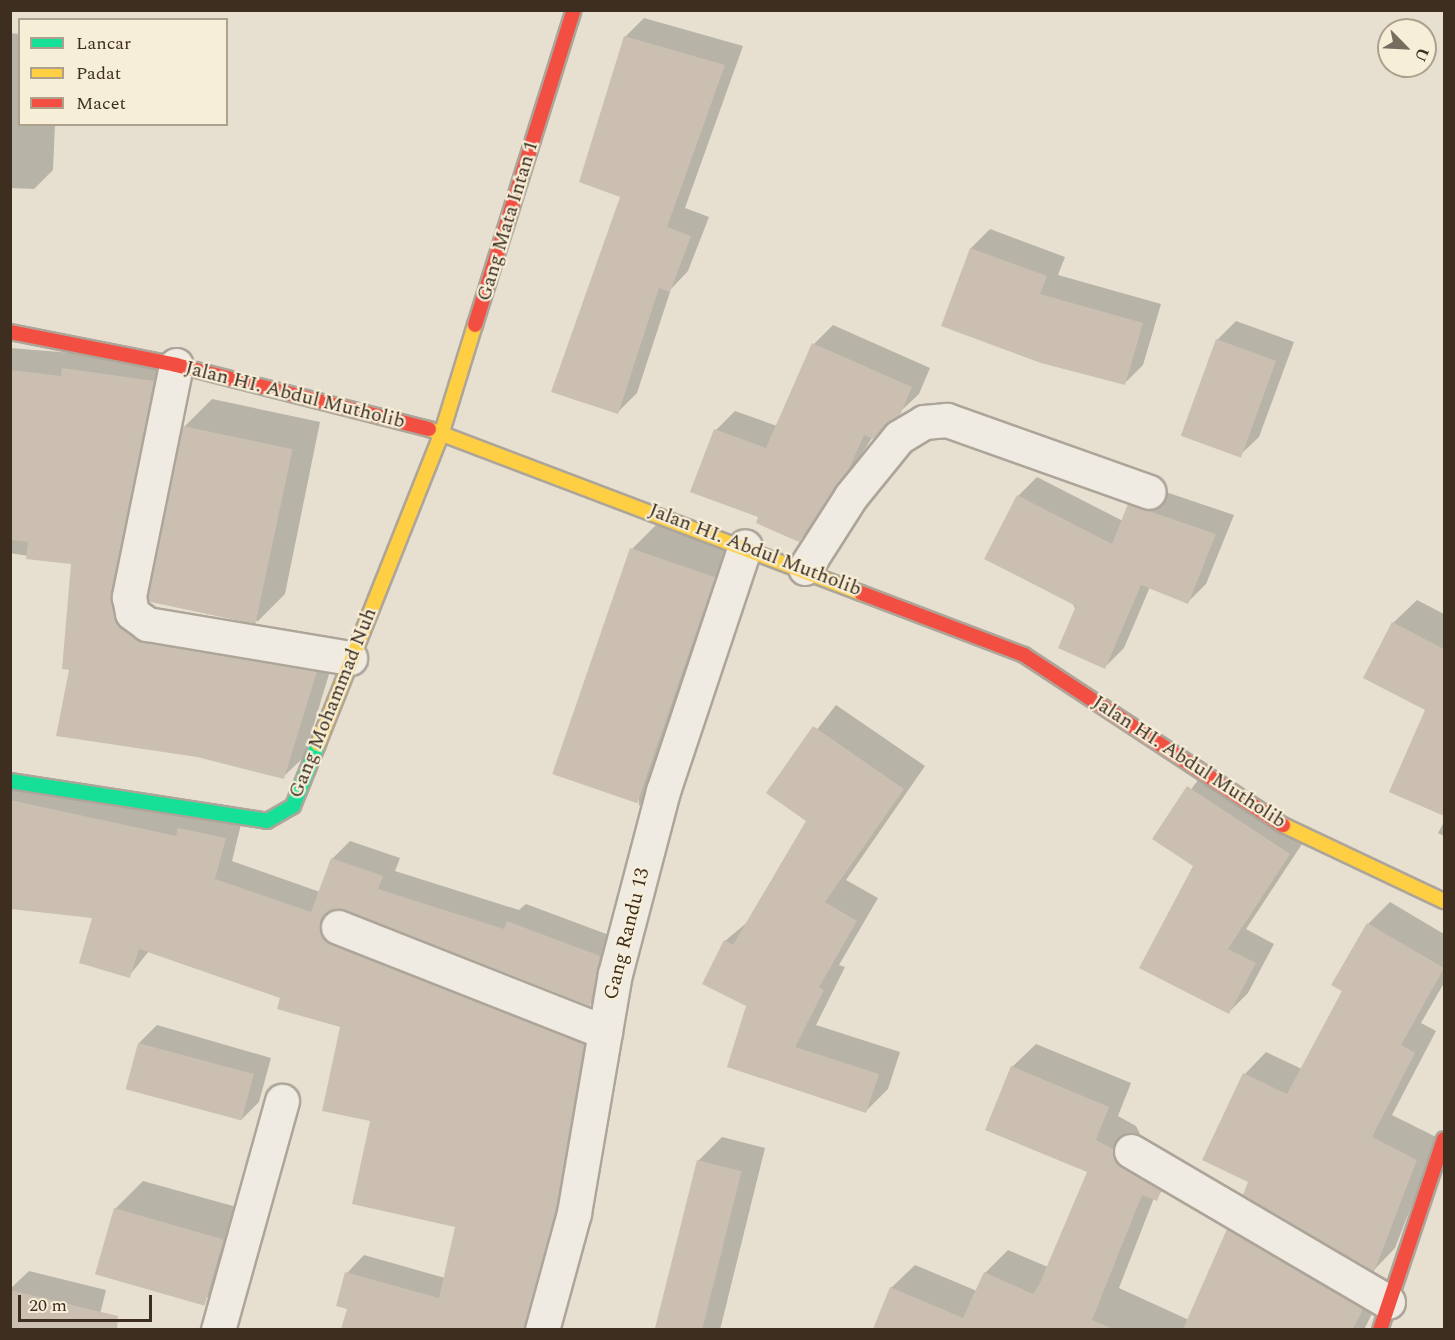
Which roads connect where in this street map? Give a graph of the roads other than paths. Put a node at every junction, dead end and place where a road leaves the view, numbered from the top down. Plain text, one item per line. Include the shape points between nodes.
1 (574, 10) edge
2 (10, 332) edge
3 (176, 365) junction
4 (442, 432) junction
5 (1149, 492) dead end
6 (745, 546) junction
7 (805, 568) junction
8 (350, 658) junction
9 (10, 781) edge
10 (1444, 901) edge
11 (338, 927) dead end
12 (605, 1032) junction
13 (282, 1101) dead end
14 (1444, 1139) edge
15 (1131, 1151) dead end
16 (1384, 1316) edge
17 (218, 1329) edge
18 (542, 1329) edge

1 - 4 street, Gang Mata Intan 1
2 - 3 street, Jalan HI. Abdul Mutholib
3 - 4 street, Jalan HI. Abdul Mutholib
3 - 8 street via 129,597 132,612 147,624
4 - 6 street, Jalan HI. Abdul Mutholib
4 - 8 street, Gang Mohammad Nuh
5 - 7 street via 947,420 924,422 899,437 851,496
6 - 7 street, Jalan HI. Abdul Mutholib
6 - 12 street, Gang Randu 13 via 663,791 615,974
7 - 10 street, Jalan HI. Abdul Mutholib via 1024,655 1276,822
8 - 9 street, Gang Mohammad Nuh via 293,806 282,816 267,821 218,817
11 - 12 street
12 - 18 street, Gang Randu 13 via 574,1213
13 - 17 street
14 - 16 street
15 - 16 street

